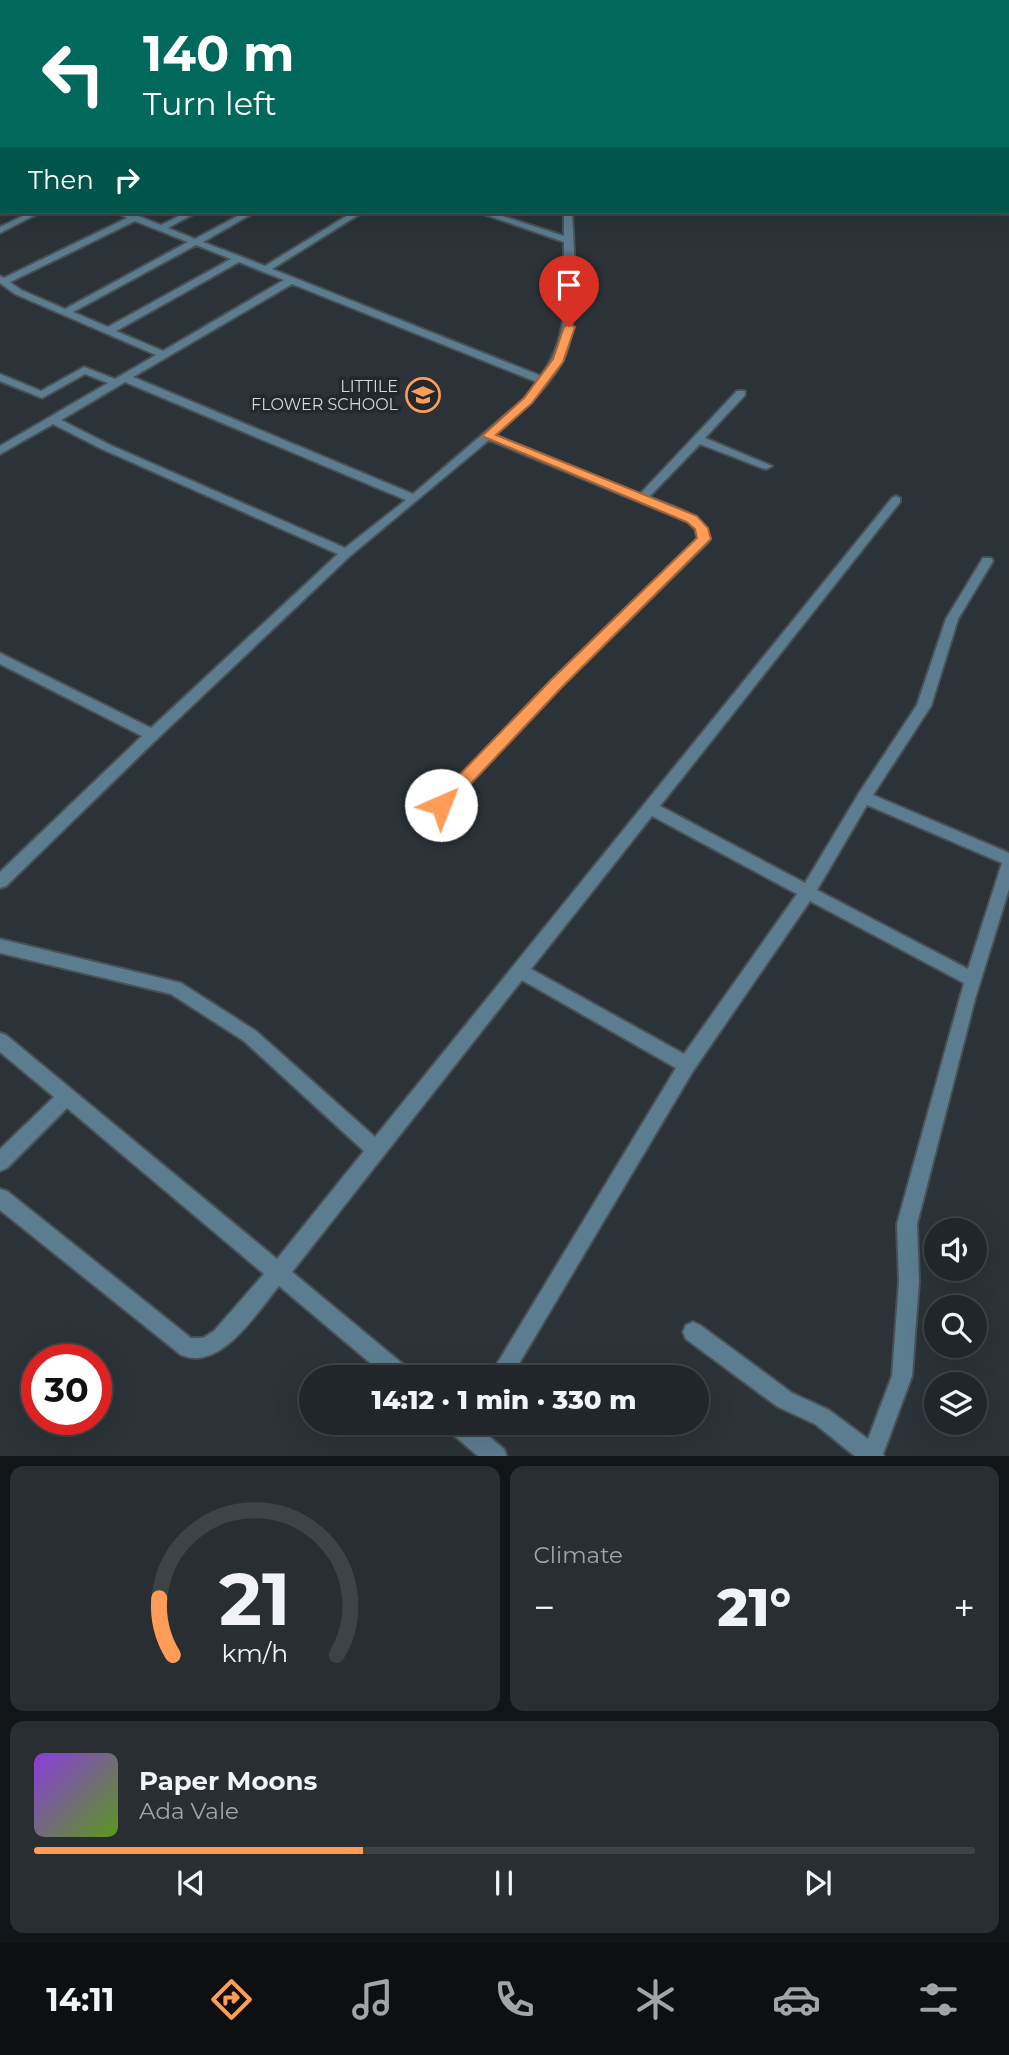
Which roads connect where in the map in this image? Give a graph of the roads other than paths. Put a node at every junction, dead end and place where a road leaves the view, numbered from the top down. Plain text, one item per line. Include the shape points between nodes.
1 (33, 214) edge
2 (127, 214) edge
3 (189, 214) edge
4 (247, 214) edge
5 (356, 214) edge
6 (488, 214) edge
7 (568, 214) edge
8 (135, 217) junction
9 (161, 228) junction
10 (0, 229) edge
11 (568, 240) junction
12 (196, 243) junction
13 (238, 259) junction
14 (265, 270) junction
15 (3, 280) edge
16 (291, 280) junction
17 (64, 313) junction
18 (108, 331) junction
19 (164, 355) junction
20 (0, 377) edge
21 (120, 381) junction
22 (542, 381) junction
23 (741, 393) dead end
24 (53, 420) junction
25 (0, 436) edge
26 (488, 436) junction
27 (698, 439) junction
28 (14, 443) junction
29 (0, 451) edge
30 (766, 466) dead end
31 (642, 498) junction
32 (414, 499) junction
33 (897, 500) dead end
34 (346, 553) junction
35 (988, 561) dead end
36 (0, 658) edge
37 (152, 735) junction
38 (864, 797) junction
39 (441, 805) dead end
40 (650, 808) junction
41 (1009, 862) edge
42 (0, 883) edge
43 (807, 893) junction
44 (0, 946) edge
45 (520, 971) junction
46 (973, 979) junction
47 (0, 1041) edge
48 (687, 1065) junction
49 (66, 1097) junction
50 (376, 1150) junction
51 (0, 1161) edge
52 (0, 1198) edge
53 (278, 1273) junction
54 (693, 1332) dead end
55 (389, 1365) edge
56 (506, 1365) edge
57 (475, 1435) edge
58 (495, 1456) edge
59 (873, 1456) edge

1 - 10 street
2 - 8 street
3 - 9 street
4 - 12 street
5 - 14 street
6 - 11 street
7 - 11 street
8 - 9 street
8 - 15 street
9 - 12 street
11 - 22 street via 569,327 558,360
12 - 13 street
12 - 17 street
13 - 14 street
13 - 18 street
14 - 16 street
15 - 17 street
16 - 19 street
16 - 22 street
17 - 18 street
18 - 19 street
19 - 21 street
20 - 21 street via 42,395 84,370
21 - 24 street
21 - 32 street
22 - 26 street via 528,401
23 - 27 street
24 - 28 street
24 - 34 street
25 - 28 street
26 - 31 street
26 - 32 street
27 - 30 street
27 - 31 street
28 - 29 street
31 - 39 street via 692,519 704,539
32 - 34 street
33 - 40 street
34 - 37 street
35 - 38 street via 952,619 924,706
36 - 37 street
37 - 42 street
38 - 41 street
38 - 43 street
40 - 43 street
40 - 45 street
41 - 46 street
43 - 46 street
43 - 48 street
44 - 50 street via 175,988 250,1036
45 - 48 street
45 - 50 street
46 - 59 street via 907,1224 909,1281 902,1376
47 - 49 street
48 - 56 street
49 - 51 street
49 - 53 street
50 - 53 street
52 - 53 street via 188,1348 206,1348 221,1338
53 - 55 street
54 - 59 street via 785,1400 822,1417
57 - 58 street

